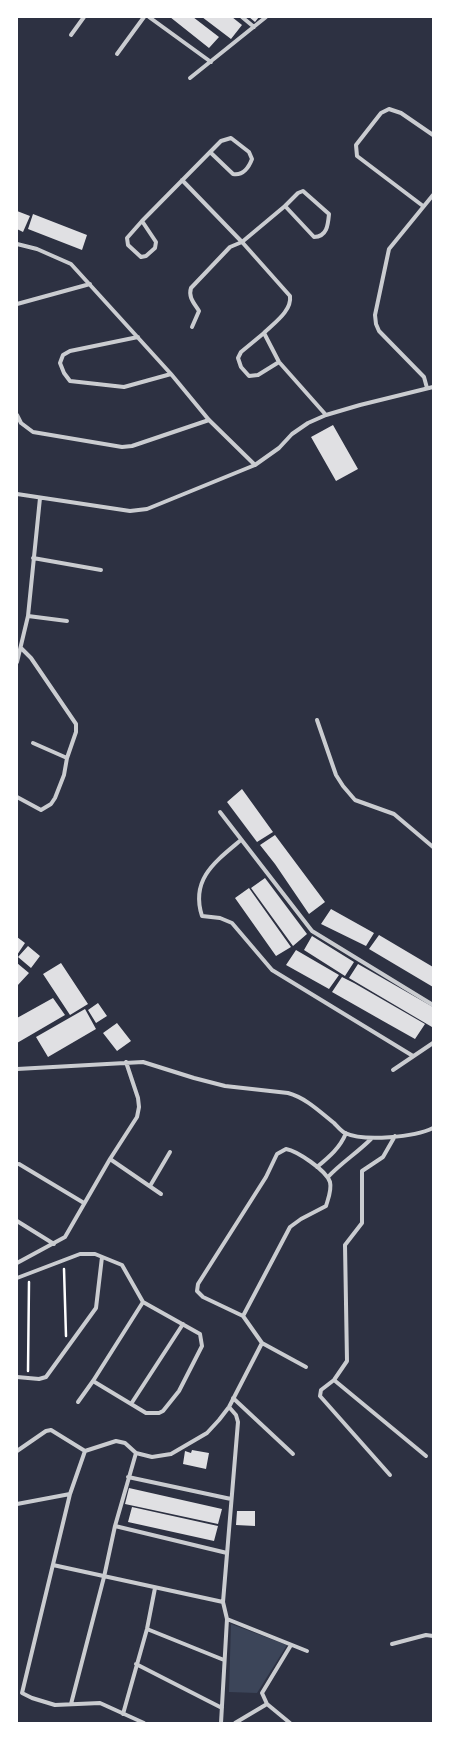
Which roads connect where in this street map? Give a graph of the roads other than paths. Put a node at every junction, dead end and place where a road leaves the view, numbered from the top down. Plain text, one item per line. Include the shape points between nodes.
1 (84, 17) edge
2 (144, 17) edge
3 (149, 17) edge
4 (242, 17) edge
5 (266, 17) edge
6 (254, 27) junction
7 (71, 35) dead end
8 (117, 54) dead end
9 (211, 62) junction
10 (190, 78) dead end
11 (433, 135) edge
12 (210, 152) junction
13 (182, 180) junction
14 (433, 195) edge
15 (285, 206) junction
16 (423, 206) junction
17 (142, 221) junction
18 (242, 242) junction
19 (17, 244) edge
20 (90, 284) junction
21 (17, 304) edge
22 (192, 327) dead end
23 (264, 333) junction
24 (138, 337) junction
25 (279, 362) junction
26 (171, 374) junction
27 (433, 387) edge
28 (427, 388) junction
29 (17, 415) edge
30 (326, 416) junction
31 (209, 420) junction
32 (255, 465) junction
33 (17, 494) edge
34 (40, 498) junction
35 (33, 558) junction
36 (101, 570) dead end
37 (28, 616) junction
38 (67, 621) dead end
39 (21, 648) junction
40 (17, 662) edge
41 (318, 720) dead end
42 (33, 743) dead end
43 (67, 758) junction
44 (17, 797) edge
45 (220, 812) dead end
46 (241, 840) junction
47 (433, 847) edge
48 (433, 1005) edge
49 (433, 1043) edge
50 (413, 1056) junction
51 (126, 1062) junction
52 (17, 1070) edge
53 (393, 1070) dead end
54 (433, 1128) edge
55 (346, 1133) junction
56 (395, 1136) junction
57 (371, 1139) junction
58 (170, 1152) dead end
59 (110, 1159) junction
60 (19, 1164) dead end
61 (317, 1167) junction
62 (328, 1178) junction
63 (150, 1186) junction
64 (161, 1194) dead end
65 (84, 1203) junction
66 (17, 1221) edge
67 (54, 1244) junction
68 (102, 1256) junction
69 (17, 1263) edge
70 (17, 1278) edge
71 (143, 1302) junction
72 (243, 1316) junction
73 (183, 1324) junction
74 (262, 1343) junction
75 (306, 1367) dead end
76 (17, 1377) edge
77 (334, 1380) junction
78 (93, 1381) junction
79 (233, 1398) junction
80 (78, 1402) dead end
81 (131, 1404) junction
82 (228, 1407) junction
83 (17, 1451) edge
84 (84, 1451) junction
85 (136, 1453) junction
86 (293, 1454) dead end
87 (426, 1456) dead end
88 (390, 1475) dead end
89 (128, 1477) junction
90 (70, 1494) junction
91 (231, 1499) junction
92 (17, 1504) edge
93 (115, 1526) junction
94 (227, 1553) junction
95 (53, 1565) junction
96 (104, 1577) junction
97 (155, 1588) junction
98 (223, 1602) junction
99 (226, 1619) junction
100 (147, 1629) junction
101 (433, 1636) edge
102 (392, 1644) dead end
103 (291, 1645) junction
104 (306, 1651) dead end
105 (224, 1660) junction
106 (136, 1664) junction
107 (71, 1704) junction
108 (267, 1704) junction
109 (222, 1708) junction
110 (123, 1714) junction
111 (144, 1723) edge
112 (221, 1723) edge
113 (235, 1723) edge
114 (290, 1723) edge

1 - 7 street
2 - 8 street
3 - 9 street
4 - 6 street
5 - 6 street
6 - 9 street
9 - 10 street
11 - 16 street via 401,113 388,110 381,113 356,145 355,151 357,156
12 - 12 street via 233,174 242,174 252,159 249,152 231,138 221,141
12 - 13 street
13 - 17 street
13 - 18 street
14 - 16 street
15 - 15 street via 298,193 307,193 330,214 326,232 314,237
15 - 18 street
16 - 28 street via 389,249 375,315 379,331 424,376
17 - 17 street via 127,238 128,245 141,257 155,248 156,242
18 - 22 street via 230,247 191,288 191,299 199,311
18 - 23 street via 290,296 291,302 287,310
19 - 20 street via 37,249 71,264
20 - 21 street
20 - 24 street
23 - 25 street
23 - 25 street via 241,352 238,358 241,367 249,376
24 - 26 street
24 - 26 street via 70,351 63,355 60,363 64,373 70,381 124,387
25 - 30 street
26 - 31 street
27 - 28 street
28 - 30 street
29 - 31 street via 21,423 33,432 122,447 132,446
30 - 32 street via 308,423 292,434 279,448
31 - 32 street
32 - 34 street via 147,509 130,511
33 - 34 street
34 - 35 street
35 - 36 street
35 - 37 street
37 - 38 street
37 - 39 street
39 - 40 street
39 - 43 street via 31,658 76,724 76,732
41 - 47 street via 336,775 355,800 394,814
42 - 43 street
43 - 44 street via 64,775 51,804 41,810
45 - 46 street
46 - 48 street via 312,931
46 - 50 street via 205,875 199,890 202,916 220,918 232,923 272,970
49 - 50 street
50 - 53 street
51 - 52 street
51 - 55 street via 143,1062 225,1086 298,1096
51 - 59 street via 139,1107 137,1117
54 - 56 street via 424,1132
55 - 57 street
55 - 61 street via 342,1143
56 - 57 street
56 - 77 street via 383,1157 362,1171 362,1223 344,1245 347,1361
57 - 62 street via 339,1165
58 - 63 street
59 - 63 street
59 - 65 street
60 - 65 street
61 - 62 street
61 - 72 street via 294,1150 286,1149 277,1154 266,1177 198,1284 197,1292 203,1297
62 - 72 street via 330,1194 326,1206 290,1228
63 - 64 street
65 - 67 street via 65,1237
66 - 67 street
67 - 69 street
68 - 70 street via 80,1254
68 - 71 street via 122,1265
68 - 76 street via 96,1308 67,1350 46,1378
71 - 73 street
71 - 78 street
72 - 74 street
73 - 81 street
73 - 81 street via 200,1334 202,1346 179,1391 159,1413 146,1413
74 - 75 street
74 - 79 street
77 - 87 street
77 - 88 street via 321,1390 320,1396
78 - 80 street
78 - 81 street
79 - 82 street
79 - 86 street
82 - 85 street via 207,1432 171,1454 152,1457
82 - 91 street via 236,1415 238,1422
83 - 84 street via 51,1430
84 - 85 street via 116,1440 126,1443
84 - 90 street
85 - 89 street
89 - 91 street
89 - 93 street
90 - 92 street
90 - 95 street
91 - 94 street
93 - 94 street
93 - 96 street
94 - 98 street
95 - 96 street
95 - 107 street via 22,1693 55,1705
96 - 97 street
96 - 107 street
97 - 98 street
97 - 100 street
98 - 99 street
99 - 103 street
99 - 105 street
100 - 105 street
100 - 106 street
101 - 102 street via 426,1635
103 - 104 street
103 - 108 street via 262,1693
105 - 109 street
106 - 109 street
106 - 110 street
107 - 110 street via 100,1703
108 - 113 street
108 - 114 street
109 - 112 street
110 - 111 street

